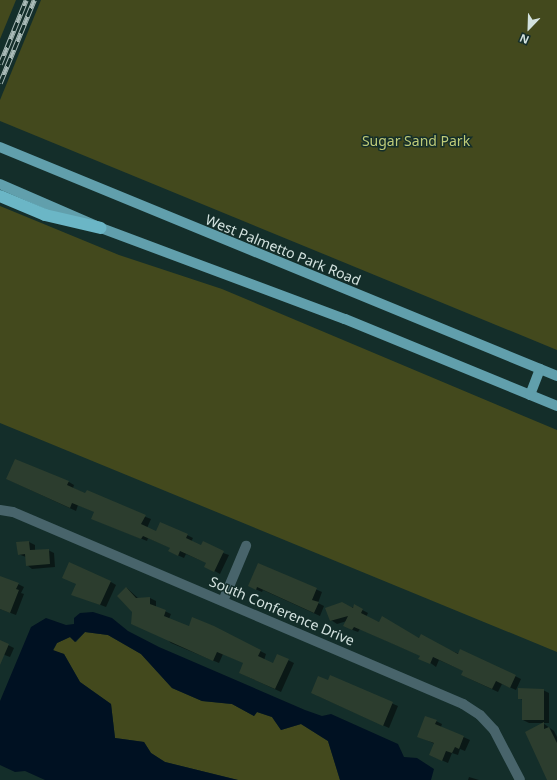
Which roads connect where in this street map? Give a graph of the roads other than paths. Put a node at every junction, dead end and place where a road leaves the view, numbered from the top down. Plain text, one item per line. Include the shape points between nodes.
1 (0, 147) edge
2 (0, 184) edge
3 (0, 196) edge
4 (101, 228) junction
5 (540, 369) junction
6 (557, 376) edge
7 (530, 395) junction
8 (557, 406) edge
9 (0, 510) edge
10 (246, 546) dead end
11 (223, 601) junction
12 (520, 780) edge

1 - 5 main road, West Palmetto Park Road
2 - 4 main road
3 - 4 highway via 45,215
4 - 7 main road via 345,319
5 - 6 main road, West Palmetto Park Road
5 - 7 main road
7 - 8 main road
9 - 11 street, South Conference Drive via 13,512
10 - 11 street
11 - 12 street, South Conference Drive via 472,709 494,730

